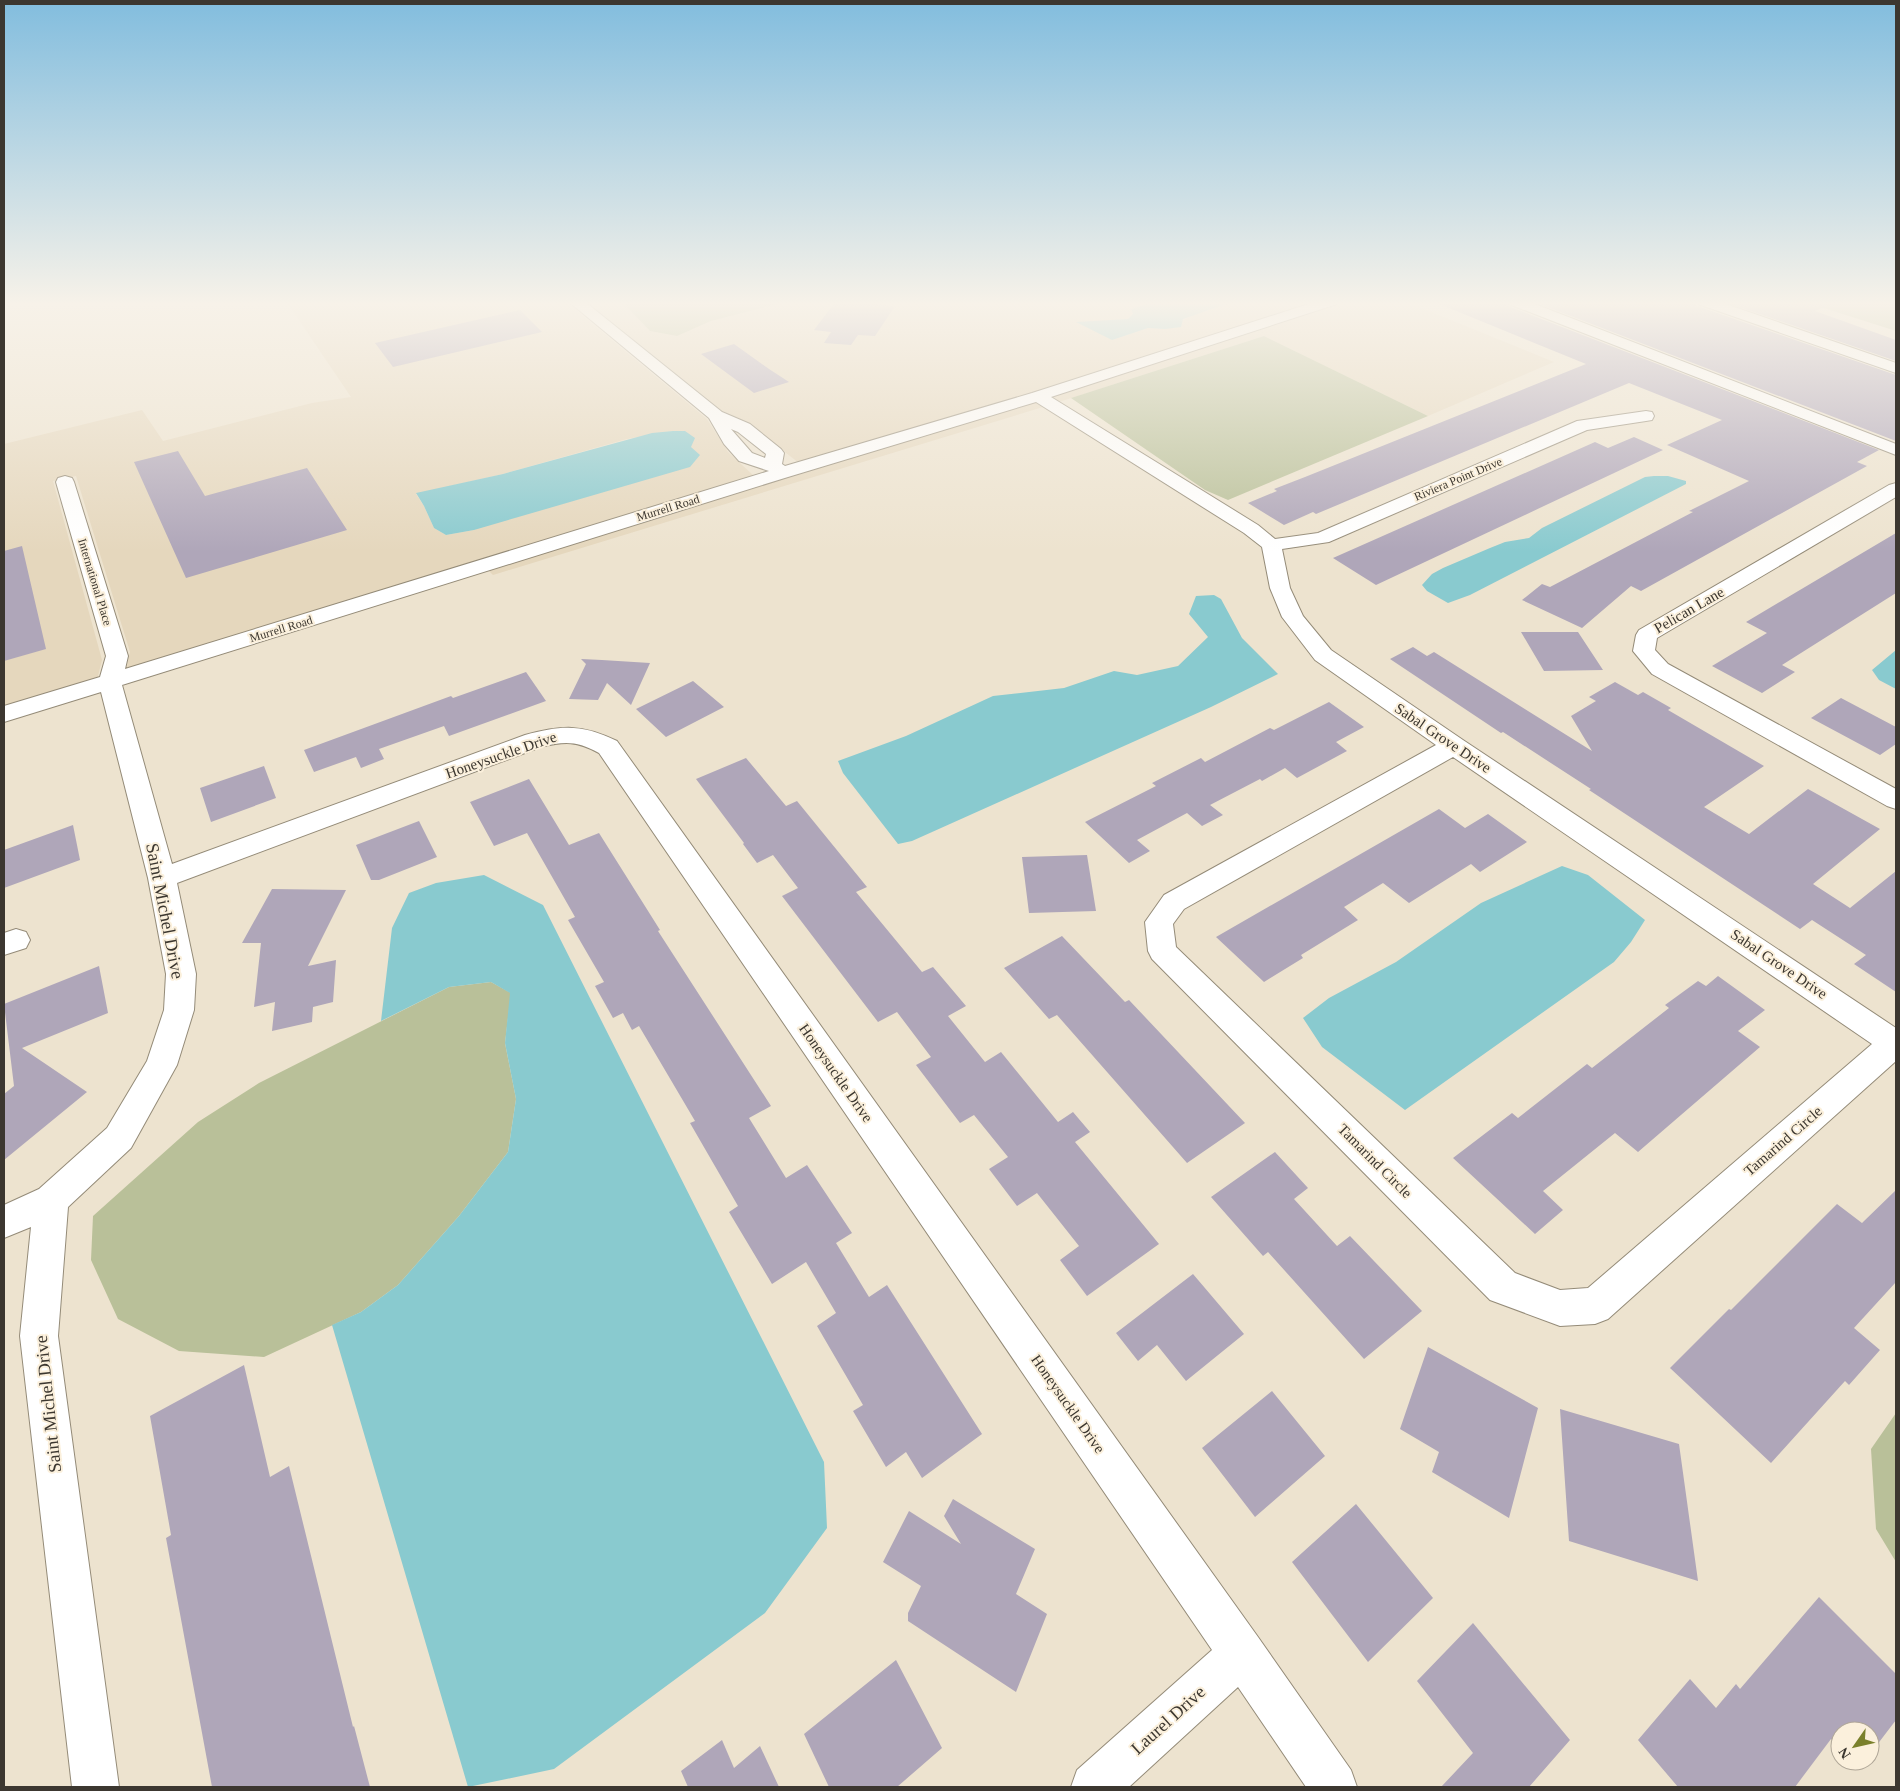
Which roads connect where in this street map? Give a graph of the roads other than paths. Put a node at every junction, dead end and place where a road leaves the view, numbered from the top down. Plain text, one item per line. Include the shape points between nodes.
1 (677, 385) edge
2 (1073, 385) edge
3 (1728, 385) edge
4 (1038, 396) junction
5 (1646, 416) dead end
6 (1896, 450) edge
7 (777, 469) junction
8 (65, 482) dead end
9 (1896, 489) edge
10 (1271, 545) junction
11 (110, 682) junction
12 (4, 714) edge
13 (1454, 746) junction
14 (1896, 800) edge
15 (162, 878) junction
16 (1896, 1043) edge
17 (51, 1200) junction
18 (4, 1222) edge
19 (1242, 1653) junction
20 (95, 1787) edge
21 (1094, 1787) edge
22 (1334, 1787) edge

1 - 7 street via 716,416 723,432 749,460
2 - 4 street, Murrell Road
3 - 6 street
4 - 7 street, Murrell Road
4 - 10 street via 1251,529
5 - 10 street, Riviera Point Drive via 1583,425 1322,538
7 - 11 street, Murrell Road
8 - 11 street, International Place via 117,656
9 - 14 street, Pelican Lane via 1647,635 1644,651 1660,669
10 - 13 street, Sabal Grove Drive via 1280,588 1292,617 1323,655
11 - 12 street, Murrell Road
11 - 15 street, Saint Michel Drive
13 - 16 street, Sabal Grove Drive
13 - 16 street, Tamarind Circle via 1174,902 1159,922 1162,952 1503,1287 1560,1308 1595,1306
15 - 17 street, Saint Michel Drive via 181,974 179,1010 161,1065 119,1138
15 - 19 street, Honeysuckle Drive via 534,741 565,734 590,737 608,747
17 - 18 street
17 - 20 street, Saint Michel Drive via 38,1336
19 - 21 street, Laurel Drive
19 - 22 street, Honeysuckle Drive

